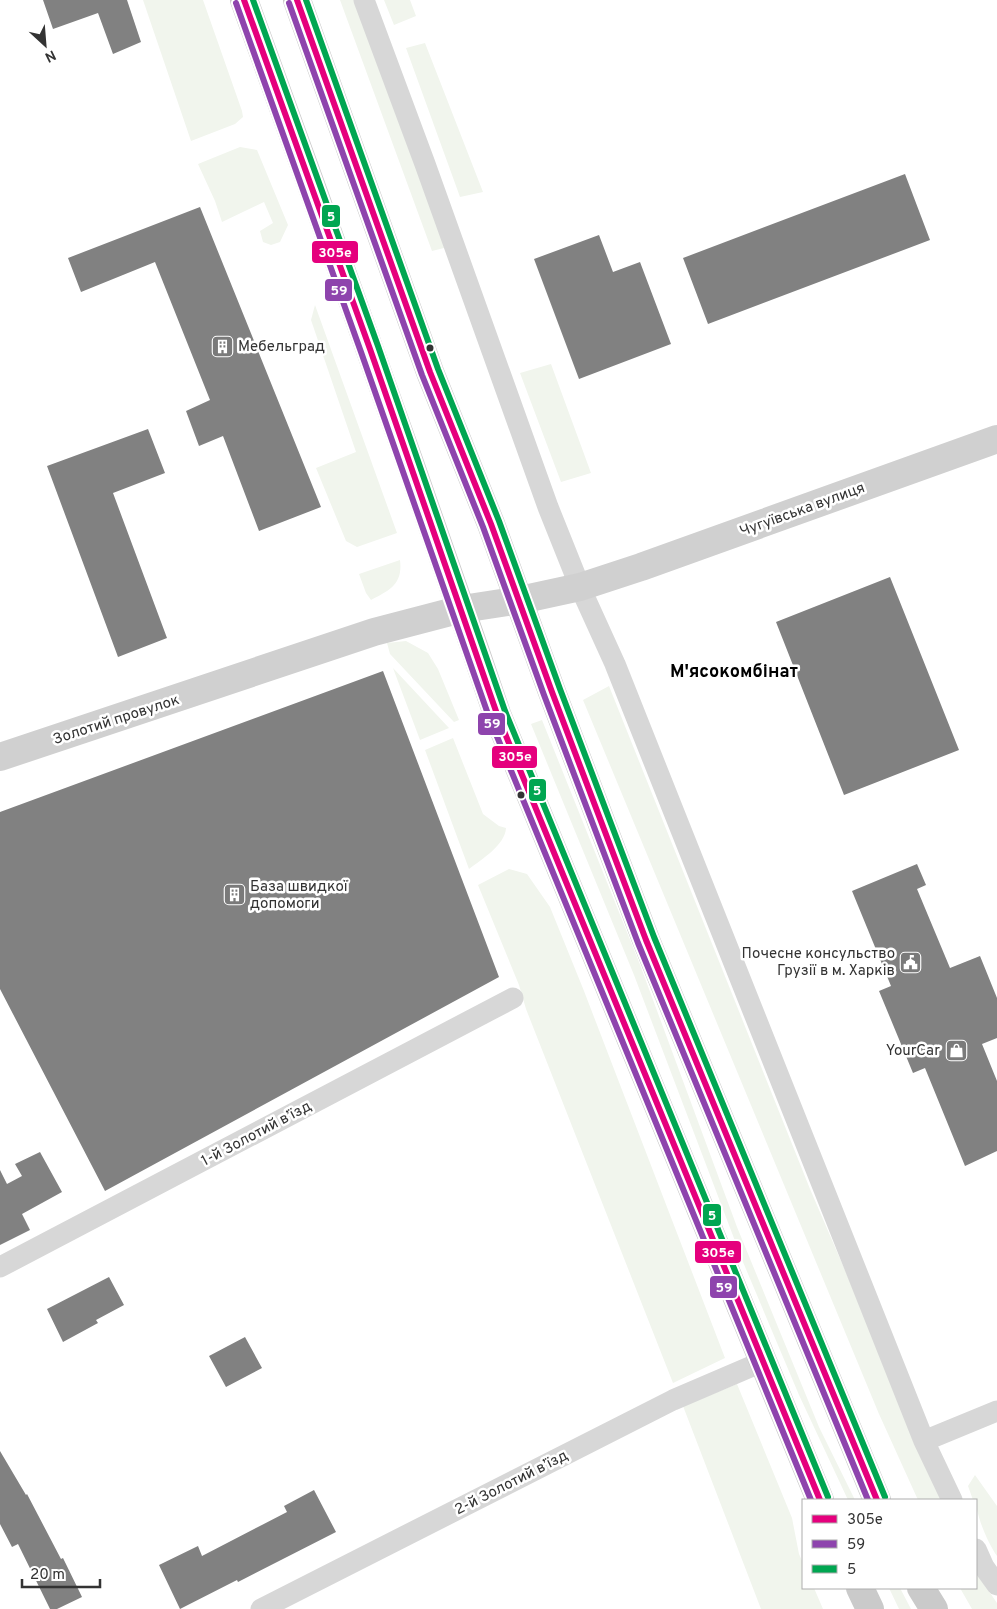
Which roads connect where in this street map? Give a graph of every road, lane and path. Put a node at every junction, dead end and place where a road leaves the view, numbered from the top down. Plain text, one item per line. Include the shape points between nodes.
1 (244, 0) edge
2 (297, 0) edge
3 (364, 0) edge
4 (997, 439) edge
5 (580, 587) junction
6 (520, 600) junction
7 (462, 609) junction
8 (0, 757) edge
9 (512, 998) dead end
10 (0, 1267) edge
11 (764, 1361) junction
12 (997, 1411) edge
13 (924, 1442) junction
14 (820, 1499) edge
15 (877, 1499) edge
16 (952, 1499) edge
17 (977, 1551) edge
18 (997, 1585) edge
19 (860, 1589) edge
20 (922, 1589) edge
21 (261, 1609) edge
22 (870, 1609) edge
23 (934, 1609) edge

1 - 7 main road
2 - 6 main road via 430,372
3 - 5 street
4 - 5 main road, Чугуївська вулиця
5 - 6 main road, Чугуївська вулиця
5 - 13 street via 615,664
6 - 7 main road, Золотий провулок
6 - 15 main road via 646,940
7 - 8 main road, Золотий провулок via 374,632
7 - 11 main road via 497,714 550,846
9 - 10 street, 1-й Золотий в’їзд
11 - 14 main road
11 - 21 street, 2-й Золотий в’їзд via 673,1400
12 - 13 street
13 - 16 street
17 - 18 street
19 - 22 main road
20 - 23 main road

